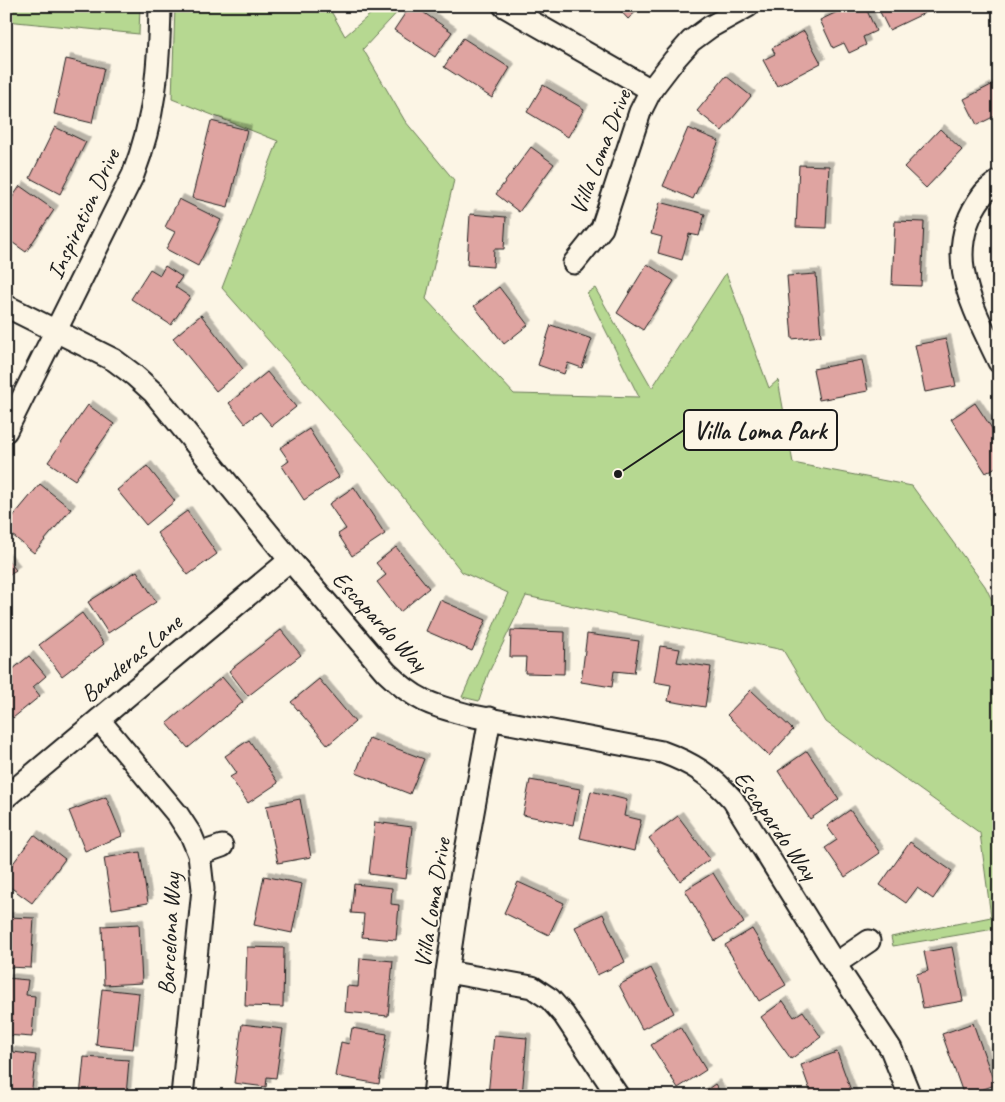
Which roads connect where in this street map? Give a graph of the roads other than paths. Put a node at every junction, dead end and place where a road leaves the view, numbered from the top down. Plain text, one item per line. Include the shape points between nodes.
1 (160, 6) edge
2 (504, 6) edge
3 (748, 6) edge
4 (651, 90) junction
5 (999, 181) edge
6 (574, 263) dead end
7 (6, 306) edge
8 (56, 330) junction
9 (999, 362) edge
10 (6, 431) edge
11 (290, 560) junction
12 (490, 718) junction
13 (99, 720) junction
14 (6, 797) edge
15 (222, 846) dead end
16 (199, 854) junction
17 (868, 941) dead end
18 (835, 964) junction
19 (447, 972) junction
20 (182, 1096) edge
21 (434, 1096) edge
22 (618, 1096) edge
23 (910, 1096) edge

1 - 8 street, Inspiration Drive via 158,75 144,147
2 - 4 street
3 - 4 street, Villa Loma Drive via 691,41
4 - 6 street, Villa Loma Drive via 640,112 602,228
5 - 9 street via 982,195 970,215 961,253 970,300
7 - 8 street, Escapardo Way
8 - 10 street, Inspiration Drive
8 - 11 street, Escapardo Way via 114,360 154,393
11 - 12 street, Escapardo Way via 403,689 442,708
11 - 13 street, Banderas Lane
12 - 18 street, Escapardo Way via 662,752 703,771 733,800
12 - 19 street, Villa Loma Drive
13 - 14 street, Banderas Lane
13 - 16 street, Barcelona Way via 178,814
15 - 16 street
16 - 20 street, Barcelona Way via 203,889
17 - 18 street
18 - 23 street, Escapardo Way via 891,1049
19 - 21 street, Villa Loma Drive
19 - 22 street via 532,988 550,999

